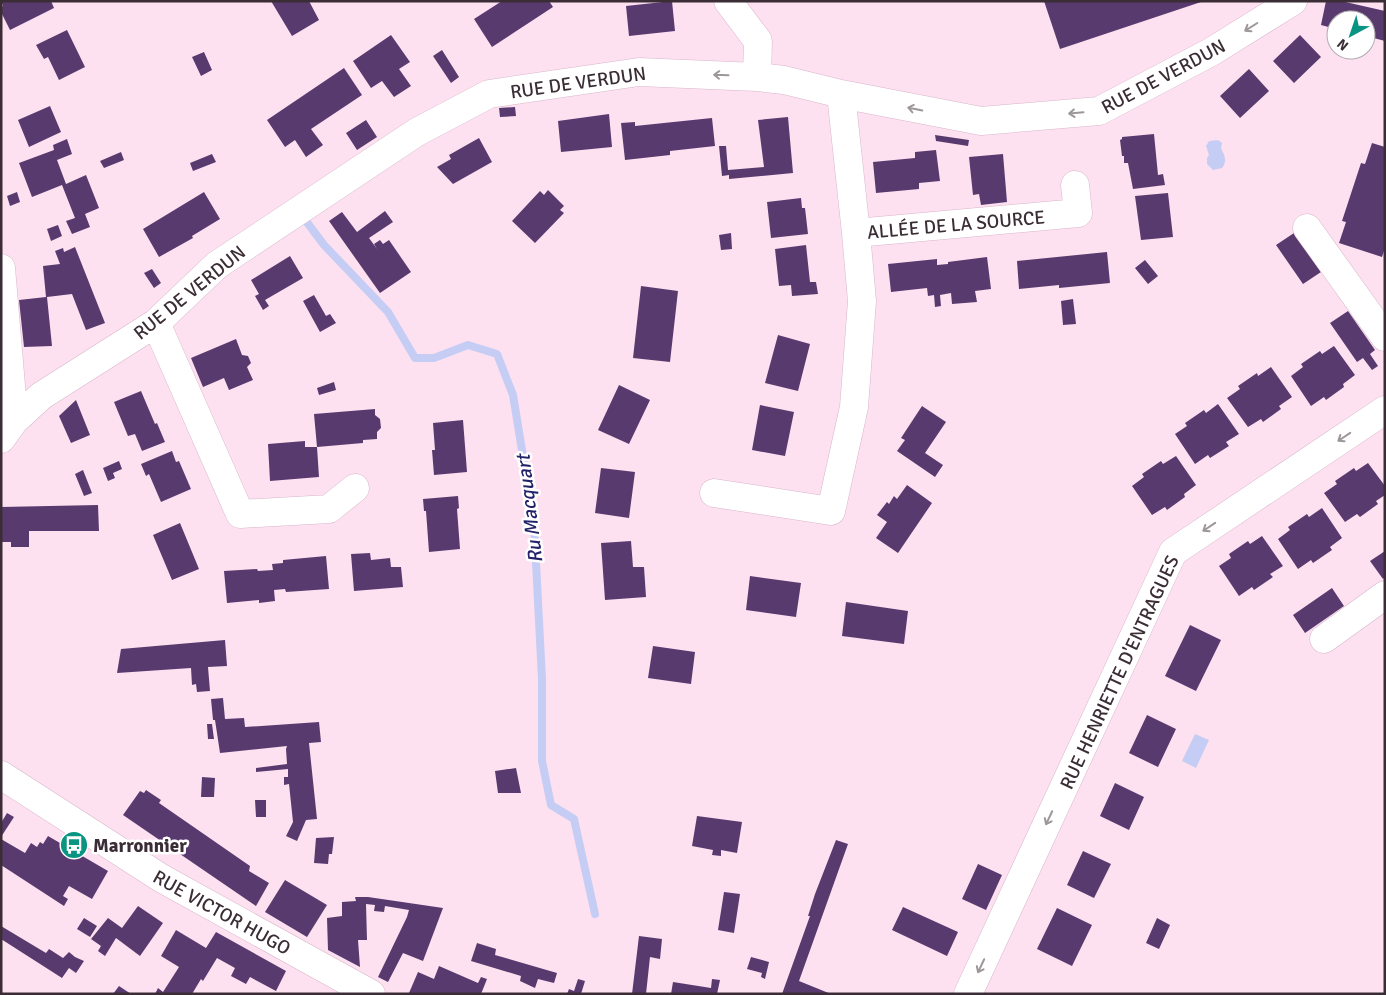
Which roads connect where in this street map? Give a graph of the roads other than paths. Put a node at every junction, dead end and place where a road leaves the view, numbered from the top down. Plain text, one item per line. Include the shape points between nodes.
1 (728, 1) edge
2 (1293, 1) edge
3 (757, 77) junction
4 (841, 94) junction
5 (1075, 185) dead end
6 (1307, 228) dead end
7 (856, 233) junction
8 (1, 268) edge
9 (156, 322) junction
10 (1385, 337) edge
11 (1385, 410) edge
12 (8, 430) edge
13 (356, 488) dead end
14 (714, 493) dead end
15 (1385, 595) edge
16 (1324, 639) dead end
17 (1, 775) edge
18 (372, 994) edge
19 (968, 994) edge

1 - 3 street via 758,41
2 -> 4 street, RUE DE VERDUN via 1211,52 1099,111 981,121
3 - 4 street, RUE DE VERDUN
3 -> 9 street, RUE DE VERDUN via 639,72 489,94 417,132 217,265
4 - 7 street, ALLÉE DE LA SOURCE
5 - 7 street, ALLÉE DE LA SOURCE via 1078,213
6 - 10 street
7 - 14 street via 862,302 854,407 831,511
8 - 12 street
9 - 12 street, RUE DE VERDUN via 41,396
9 - 13 street via 240,514 329,509
11 -> 19 street, RUE HENRIETTE D'ENTRAGUES via 1173,552
15 - 16 street
17 - 18 street, RUE VICTOR HUGO via 161,878

